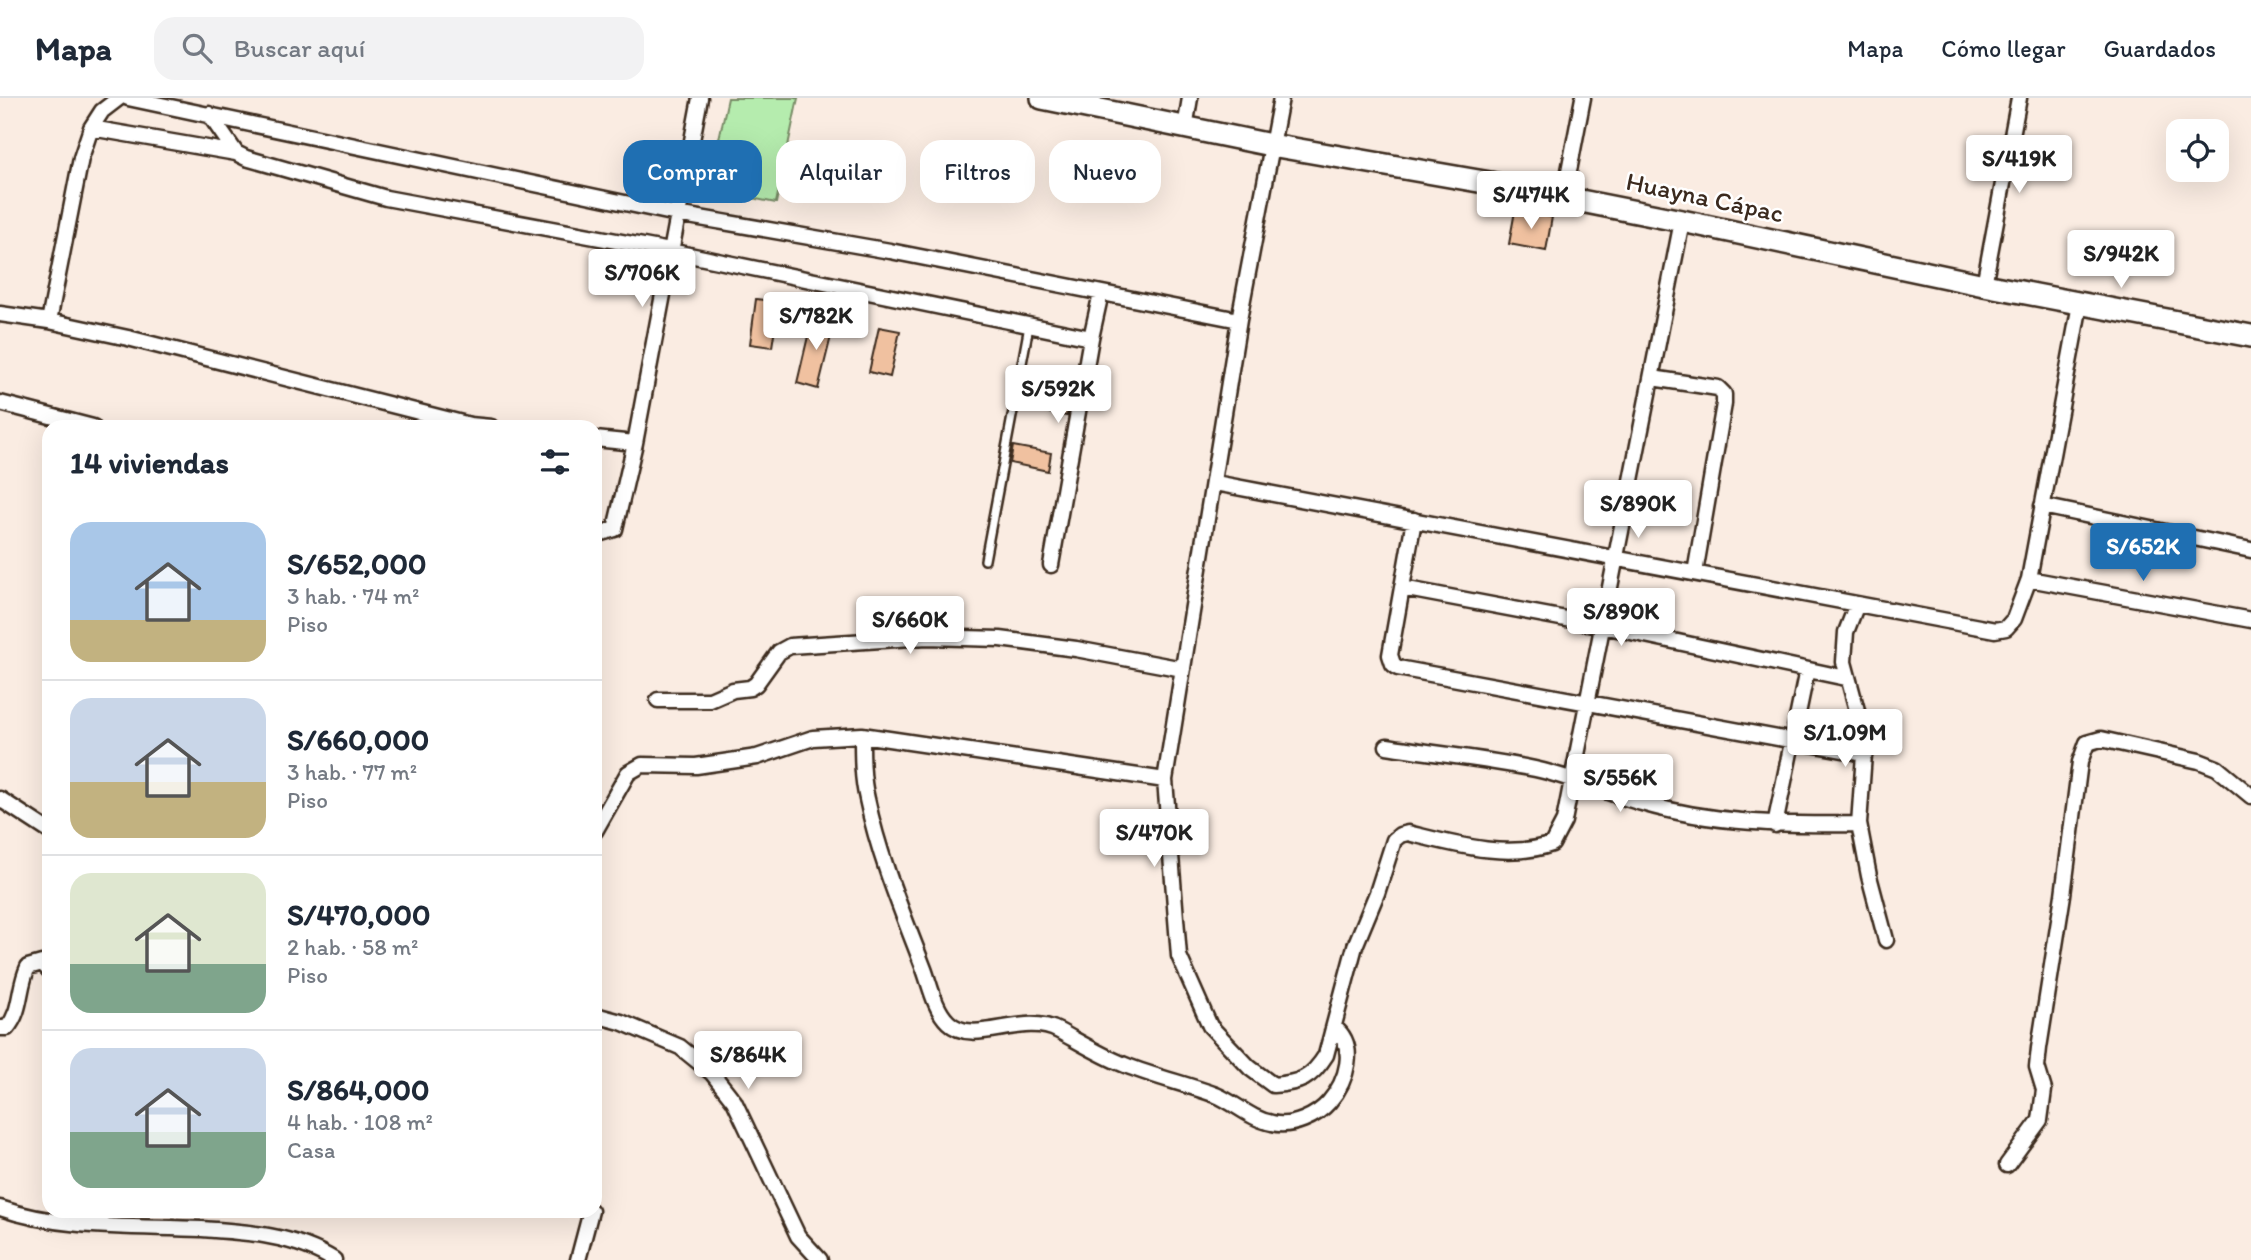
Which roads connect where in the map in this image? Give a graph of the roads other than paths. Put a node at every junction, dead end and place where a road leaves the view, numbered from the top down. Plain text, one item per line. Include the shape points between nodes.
1 (119, 98) edge
2 (128, 98) edge
3 (700, 98) edge
4 (1042, 98) edge
5 (1190, 98) edge
6 (1281, 98) edge
7 (1583, 98) edge
8 (2019, 98) edge
9 (1103, 104) edge
10 (209, 114) junction
11 (91, 128) junction
12 (1185, 128) junction
13 (1271, 145) junction
14 (236, 152) junction
15 (1564, 197) junction
16 (677, 214) junction
17 (1682, 220) junction
18 (670, 251) junction
19 (1984, 285) junction
20 (1101, 293) junction
21 (2080, 304) junction
22 (0, 314) edge
23 (1239, 320) junction
24 (49, 321) junction
25 (1030, 326) junction
26 (2251, 336) edge
27 (1091, 338) junction
28 (1651, 378) junction
29 (0, 404) edge
30 (65, 420) edge
31 (437, 420) edge
32 (602, 440) edge
33 (635, 443) junction
34 (1214, 483) junction
35 (2042, 506) junction
36 (1414, 520) junction
37 (602, 533) edge
38 (2251, 550) edge
39 (1617, 558) junction
40 (985, 560) dead end
41 (1051, 565) dead end
42 (1695, 573) junction
43 (2029, 579) junction
44 (1402, 588) junction
45 (1857, 604) junction
46 (2251, 620) edge
47 (1603, 626) junction
48 (1184, 668) junction
49 (1807, 670) junction
50 (1846, 678) junction
51 (658, 699) dead end
52 (1588, 702) junction
53 (862, 735) junction
54 (1793, 740) junction
55 (1387, 746) dead end
56 (1865, 754) junction
57 (1573, 779) junction
58 (1165, 780) junction
59 (2251, 796) edge
60 (0, 799) edge
61 (602, 819) edge
62 (1859, 824) junction
63 (1775, 825) junction
64 (42, 826) edge
65 (1886, 940) dead end
66 (42, 963) edge
67 (602, 1017) edge
68 (1334, 1027) junction
69 (0, 1028) edge
70 (2007, 1165) dead end
71 (0, 1208) edge
72 (42, 1217) edge
73 (45, 1218) edge
74 (589, 1218) edge
75 (334, 1260) edge
76 (578, 1260) edge
77 (820, 1260) edge

1 - 11 street via 102,111
2 - 10 street
3 - 16 street
4 - 9 street, Huayna Cápac
5 - 12 street
6 - 13 street
7 - 15 street
8 - 19 street
9 - 12 street, Huayna Cápac
10 - 14 street
10 - 16 street
11 - 14 street
11 - 24 street
12 - 13 street, Huayna Cápac
13 - 15 street, Huayna Cápac
13 - 23 street
14 - 18 street via 386,198
15 - 17 street, Huayna Cápac
16 - 18 street
16 - 20 street
17 - 19 street, Huayna Cápac
17 - 28 street
18 - 25 street
18 - 33 street
19 - 21 street, Huayna Cápac
20 - 23 street
20 - 27 street
21 - 26 street, Huayna Cápac
21 - 35 street
22 - 24 street
23 - 34 street
24 - 31 street
25 - 27 street
25 - 40 lane
27 - 41 street
28 - 39 street
28 - 42 street via 1718,388 1724,394
29 - 30 street
32 - 33 street
33 - 37 street via 615,529
34 - 36 street
34 - 48 street
35 - 38 street
35 - 43 street
36 - 39 street
36 - 44 street
39 - 42 street
39 - 47 street
42 - 45 street
43 - 45 street via 2014,620 1995,630
43 - 46 street
44 - 47 street
44 - 52 street via 1390,654 1398,668
45 - 50 street via 1846,632
47 - 49 street
47 - 52 street
48 - 51 street via 1000,639 927,637 790,646 779,652 750,688 710,700
48 - 58 street
49 - 50 street
49 - 54 street
50 - 56 street via 1863,726
52 - 54 street
52 - 57 street
53 - 58 street
53 - 61 street via 813,738 757,757 696,766 642,765 628,773
53 - 68 street via 863,777 871,815 938,1005 952,1026 978,1032 1042,1024 1123,1065 1218,1096 1242,1112 1284,1124 1315,1114 1340,1085 1349,1051
54 - 56 street
54 - 63 street
55 - 57 street
56 - 62 street
57 - 63 street via 1678,812
57 - 68 street via 1564,821 1552,844 1535,850 1462,846 1408,834 1394,840 1355,946
58 - 68 street via 1179,956 1210,1026 1273,1086 1303,1080 1317,1069
59 - 70 street via 2217,768 2199,761 2101,738 2087,743 2080,762 2039,1048 2037,1067 2044,1090 2040,1121
60 - 64 street
62 - 63 street
62 - 65 street
66 - 69 street via 28,967 16,1018 7,1028
67 - 77 street via 680,1047 712,1073 734,1101 798,1236
71 - 72 street
73 - 75 street via 251,1233 289,1239
74 - 76 street

